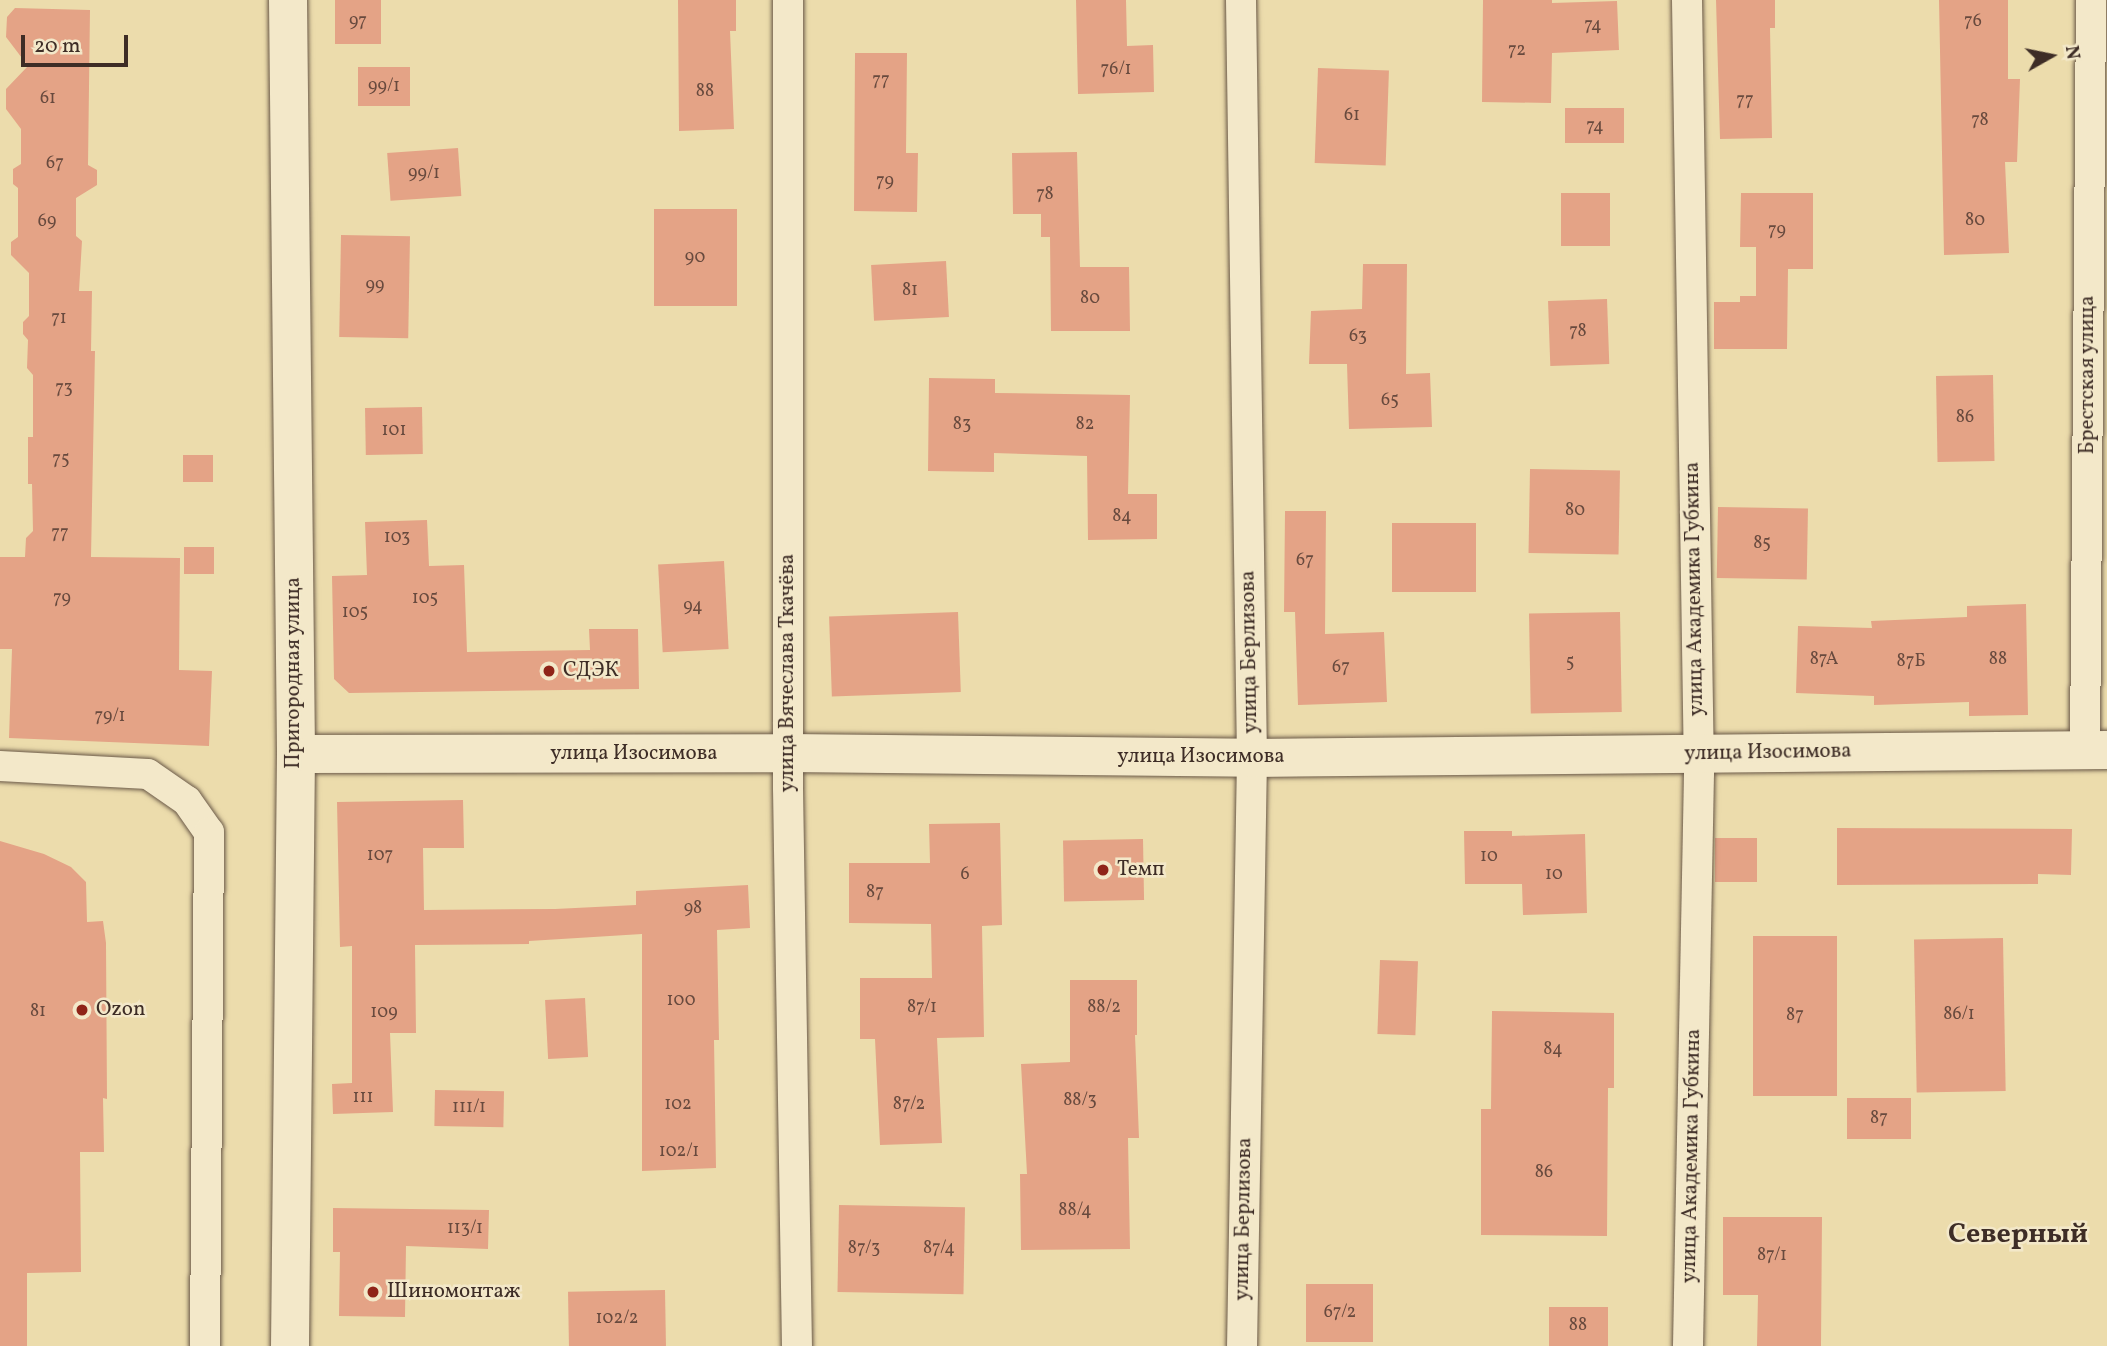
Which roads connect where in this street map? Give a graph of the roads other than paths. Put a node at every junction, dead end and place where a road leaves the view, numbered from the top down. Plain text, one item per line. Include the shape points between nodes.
1 (288, 0) edge
2 (788, 0) edge
3 (1241, 0) edge
4 (1687, 0) edge
5 (2091, 0) edge
6 (2096, 750) edge
7 (788, 753) junction
8 (296, 754) junction
9 (1698, 754) junction
10 (1252, 758) junction
11 (0, 766) edge
12 (205, 1346) edge
13 (290, 1346) edge
14 (797, 1346) edge
15 (1242, 1346) edge
16 (1688, 1346) edge

1 - 8 street, Пригородная улица
2 - 7 street, улица Вячеслава Ткачёва
3 - 10 street, улица Берлизова
4 - 9 street, улица Академика Губкина
5 - 6 street, Брестская улица
6 - 9 street, улица Изосимова
7 - 8 street, улица Изосимова
7 - 10 street, улица Изосимова
7 - 14 street, улица Вячеслава Ткачёва
8 - 13 street, Пригородная улица
9 - 10 street, улица Изосимова
9 - 16 street, улица Академика Губкина
10 - 15 street, улица Берлизова
11 - 12 street via 148,774 187,801 209,832

